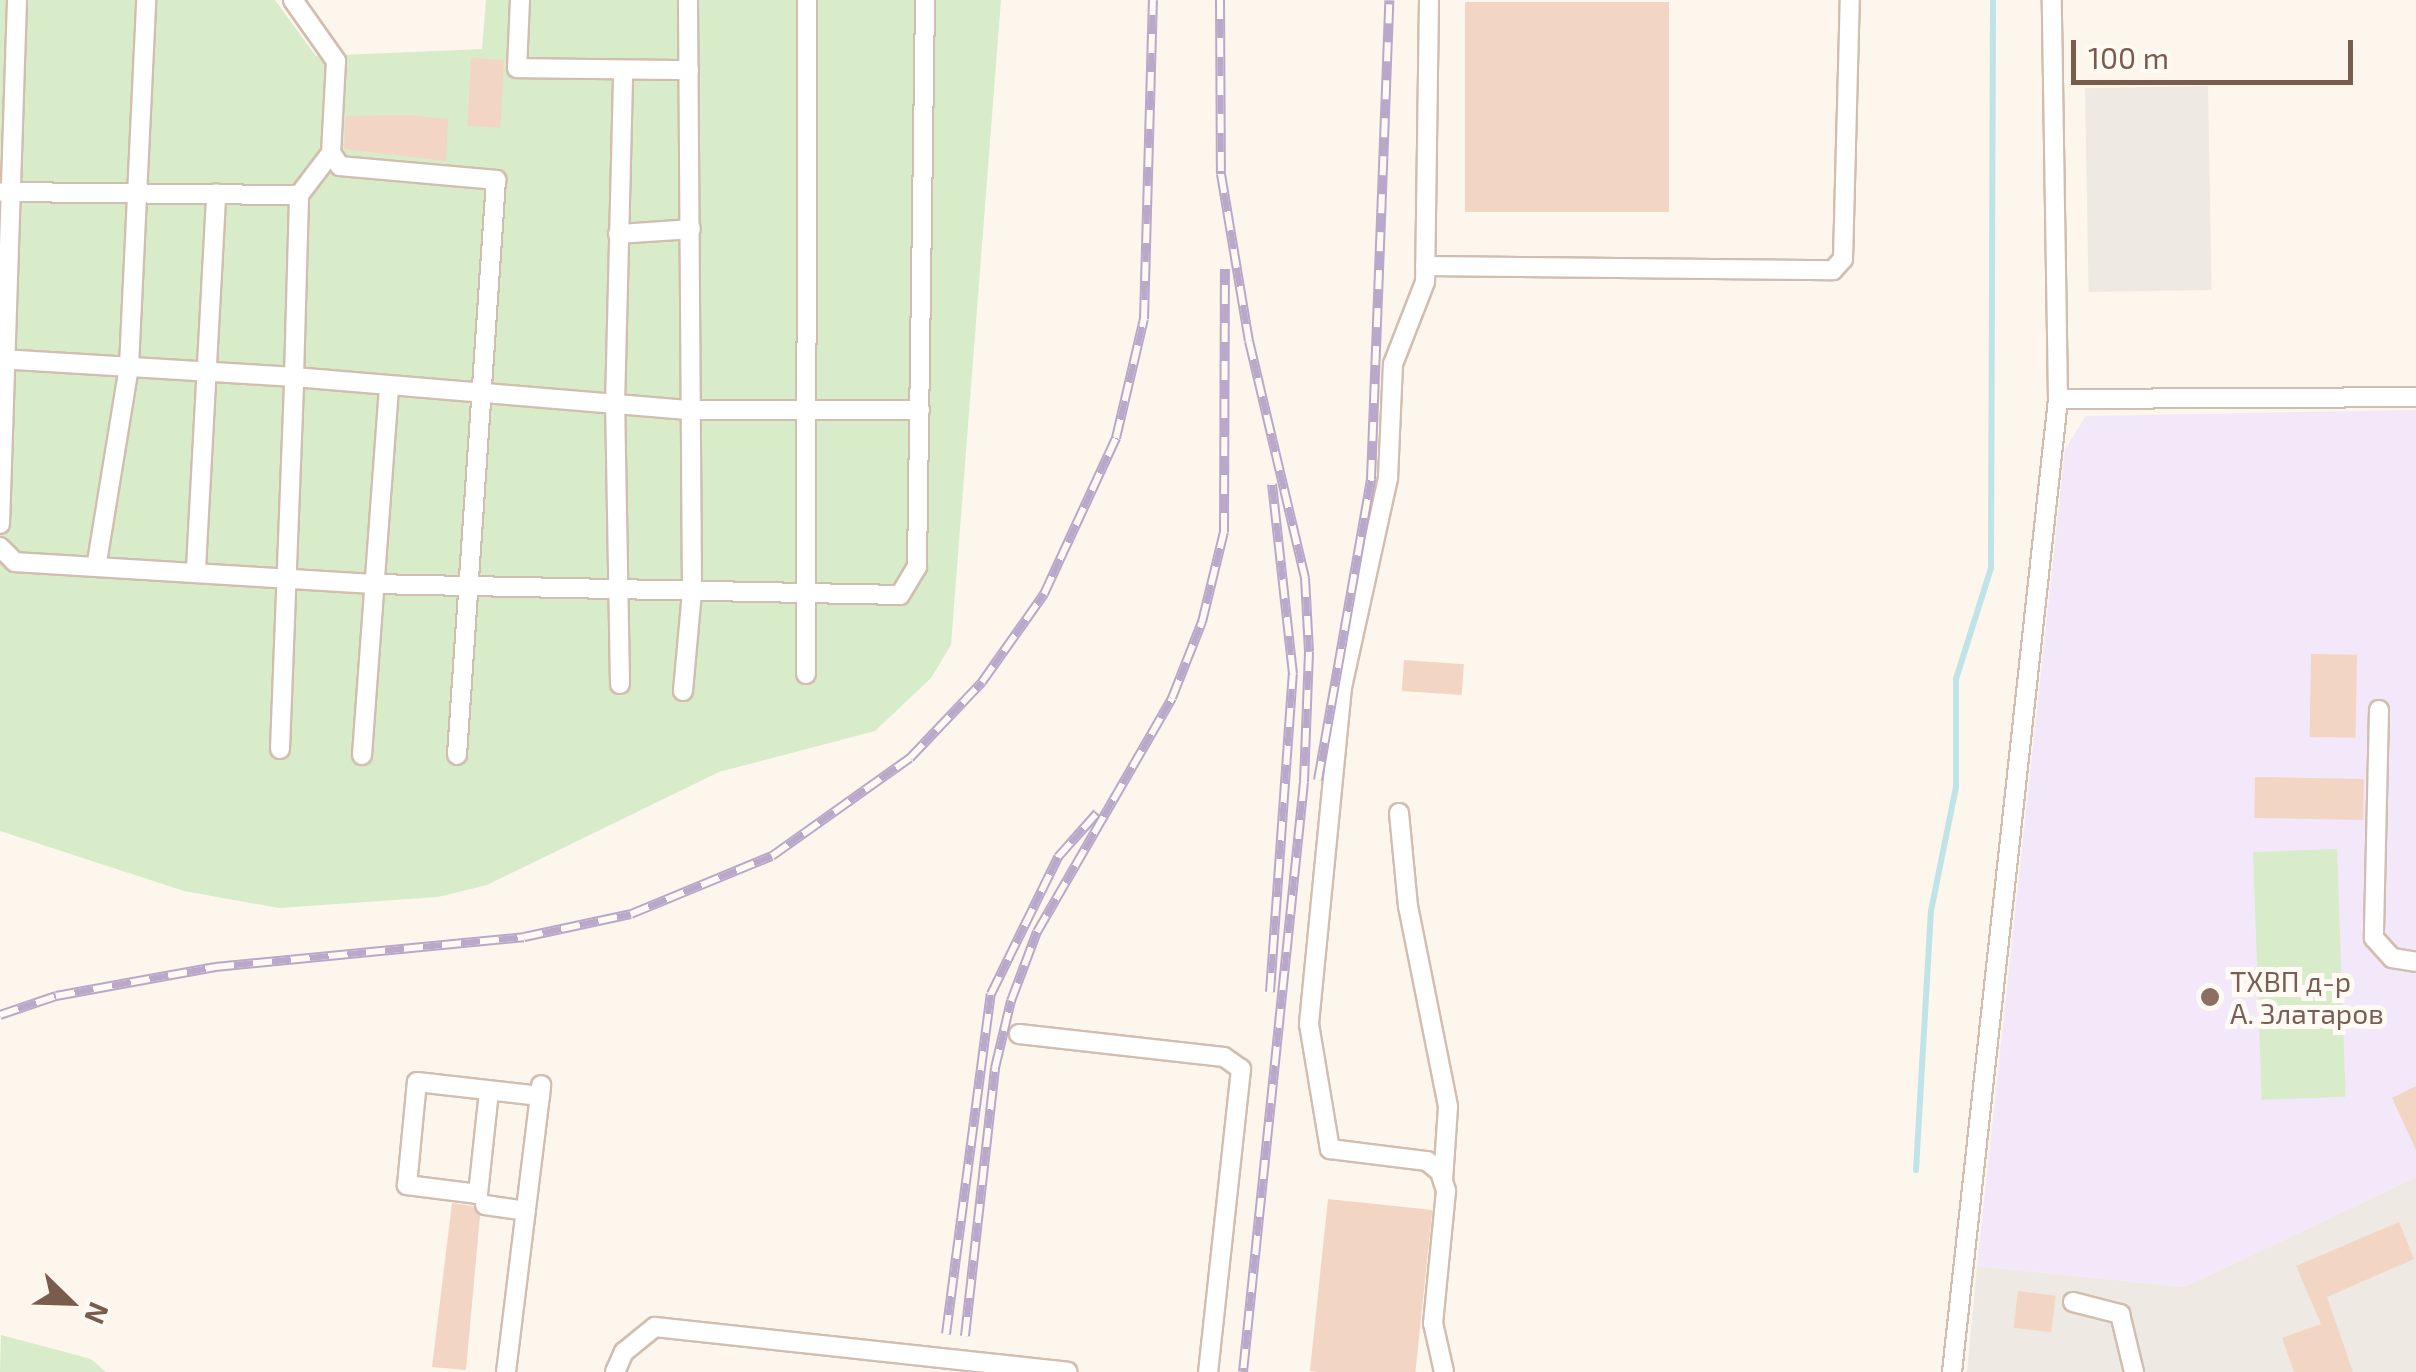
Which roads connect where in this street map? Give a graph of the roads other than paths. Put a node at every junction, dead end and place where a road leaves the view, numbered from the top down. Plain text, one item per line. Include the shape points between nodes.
1 (16, 0) edge
2 (146, 0) edge
3 (293, 0) edge
4 (520, 0) edge
5 (688, 0) edge
6 (807, 0) edge
7 (925, 0) edge
8 (1429, 0) edge
9 (1850, 0) edge
10 (2052, 0) edge
11 (689, 70) junction
12 (623, 72) junction
13 (331, 153) junction
14 (5, 192) edge
15 (140, 194) junction
16 (216, 194) junction
17 (299, 195) junction
18 (691, 229) junction
19 (618, 234) junction
20 (1426, 266) junction
21 (4, 359) edge
22 (129, 366) junction
23 (207, 372) junction
24 (294, 377) junction
25 (389, 386) junction
26 (480, 392) junction
27 (2416, 397) edge
28 (2058, 399) junction
29 (615, 406) junction
30 (688, 410) junction
31 (920, 410) junction
32 (806, 412) junction
33 (0, 524) edge
34 (0, 547) edge
35 (97, 562) junction
36 (196, 568) junction
37 (284, 572) junction
38 (372, 584) junction
39 (466, 584) junction
40 (622, 592) junction
41 (692, 592) junction
42 (806, 592) junction
43 (806, 674) dead end
44 (620, 684) dead end
45 (683, 691) dead end
46 (2379, 710) dead end
47 (280, 749) dead end
48 (362, 755) dead end
49 (456, 755) dead end
50 (1399, 813) dead end
51 (2416, 962) edge
52 (1018, 1034) dead end
53 (489, 1090) junction
54 (1442, 1181) junction
55 (484, 1206) dead end
56 (526, 1211) junction
57 (2073, 1302) dead end
58 (506, 1372) edge
59 (616, 1372) edge
60 (1068, 1372) edge
61 (1208, 1372) edge
62 (1444, 1372) edge
63 (1952, 1372) edge
64 (2134, 1372) edge

1 - 14 street
2 - 15 street
3 - 13 street via 336,61
4 - 12 street via 518,68
5 - 11 street
6 - 32 street
7 - 31 street
8 - 20 street
9 - 20 street via 1844,260 1833,270
10 - 28 street
11 - 12 street
11 - 18 street
12 - 19 street
13 - 17 street
13 - 26 street via 357,172 496,180
14 - 15 street
14 - 21 street
15 - 16 street
15 - 22 street
16 - 17 street
16 - 23 street
17 - 24 street
18 - 19 street
18 - 30 street
19 - 29 street
20 - 54 street via 1393,364 1388,478 1342,687 1309,1024 1330,1149 1427,1161
21 - 22 street
21 - 33 street
22 - 23 street
22 - 35 street
23 - 24 street
23 - 36 street
24 - 25 street
24 - 37 street
25 - 26 street
25 - 38 street
26 - 29 street
26 - 39 street
27 - 28 street
28 - 63 street
29 - 30 street
29 - 40 street
30 - 32 street
30 - 41 street
31 - 32 street
31 - 42 street via 913,582 900,595
32 - 42 street
34 - 35 street via 15,562
35 - 36 street
36 - 37 street
37 - 38 street
37 - 47 street
38 - 39 street
38 - 48 street
39 - 40 street
39 - 49 street
40 - 41 street
40 - 44 street
41 - 42 street
41 - 45 street
42 - 43 street
46 - 51 street via 2374,938 2392,958
50 - 54 street via 1408,906 1448,1108
52 - 61 street via 1224,1057 1241,1068
53 - 53 street via 417,1082 407,1184 478,1194
53 - 56 street via 540,1090
54 - 62 street via 1433,1322
55 - 56 street
56 - 58 street
57 - 64 street via 2120,1314
59 - 60 street via 624,1352 655,1327

